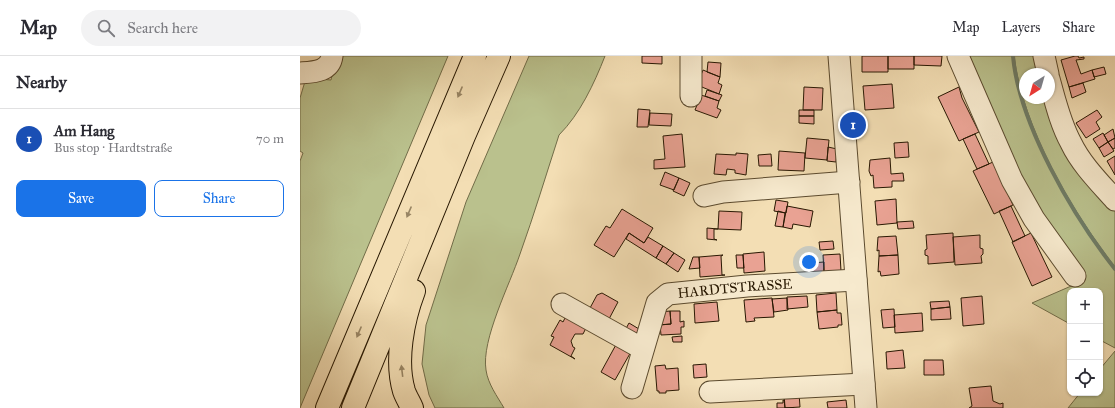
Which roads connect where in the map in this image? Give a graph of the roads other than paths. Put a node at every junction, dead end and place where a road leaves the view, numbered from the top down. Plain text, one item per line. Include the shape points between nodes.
1 (332, 56) edge
2 (475, 56) edge
3 (499, 56) edge
4 (692, 56) edge
5 (838, 56) edge
6 (958, 56) edge
7 (1044, 56) edge
8 (1047, 68) edge
9 (300, 73) edge
10 (691, 96) dead end
11 (1055, 99) edge
12 (464, 136) junction
13 (849, 182) junction
14 (704, 196) dead end
15 (1115, 200) edge
16 (1075, 276) dead end
17 (856, 280) junction
18 (562, 304) dead end
19 (643, 349) junction
20 (864, 384) junction
21 (632, 388) dead end
22 (710, 392) dead end
23 (327, 408) edge
24 (353, 408) edge
25 (412, 408) edge
26 (866, 408) edge

1 - 9 street via 325,68 317,72
2 -> 23 highway
3 - 12 highway
4 - 10 street
5 - 13 street
6 - 16 street via 1012,180 1034,219
7 - 8 street
11 - 15 street via 1071,145
12 - 24 highway
25 -> 12 highway via 404,391 400,356 407,311 463,163
13 - 14 street via 723,192
13 - 17 street
17 - 19 street, HARDTSTRASSE via 747,286 668,294 657,303
17 - 20 street
18 - 19 street
19 - 21 street, HARDTSTRASSE
20 - 22 street
20 - 26 street

